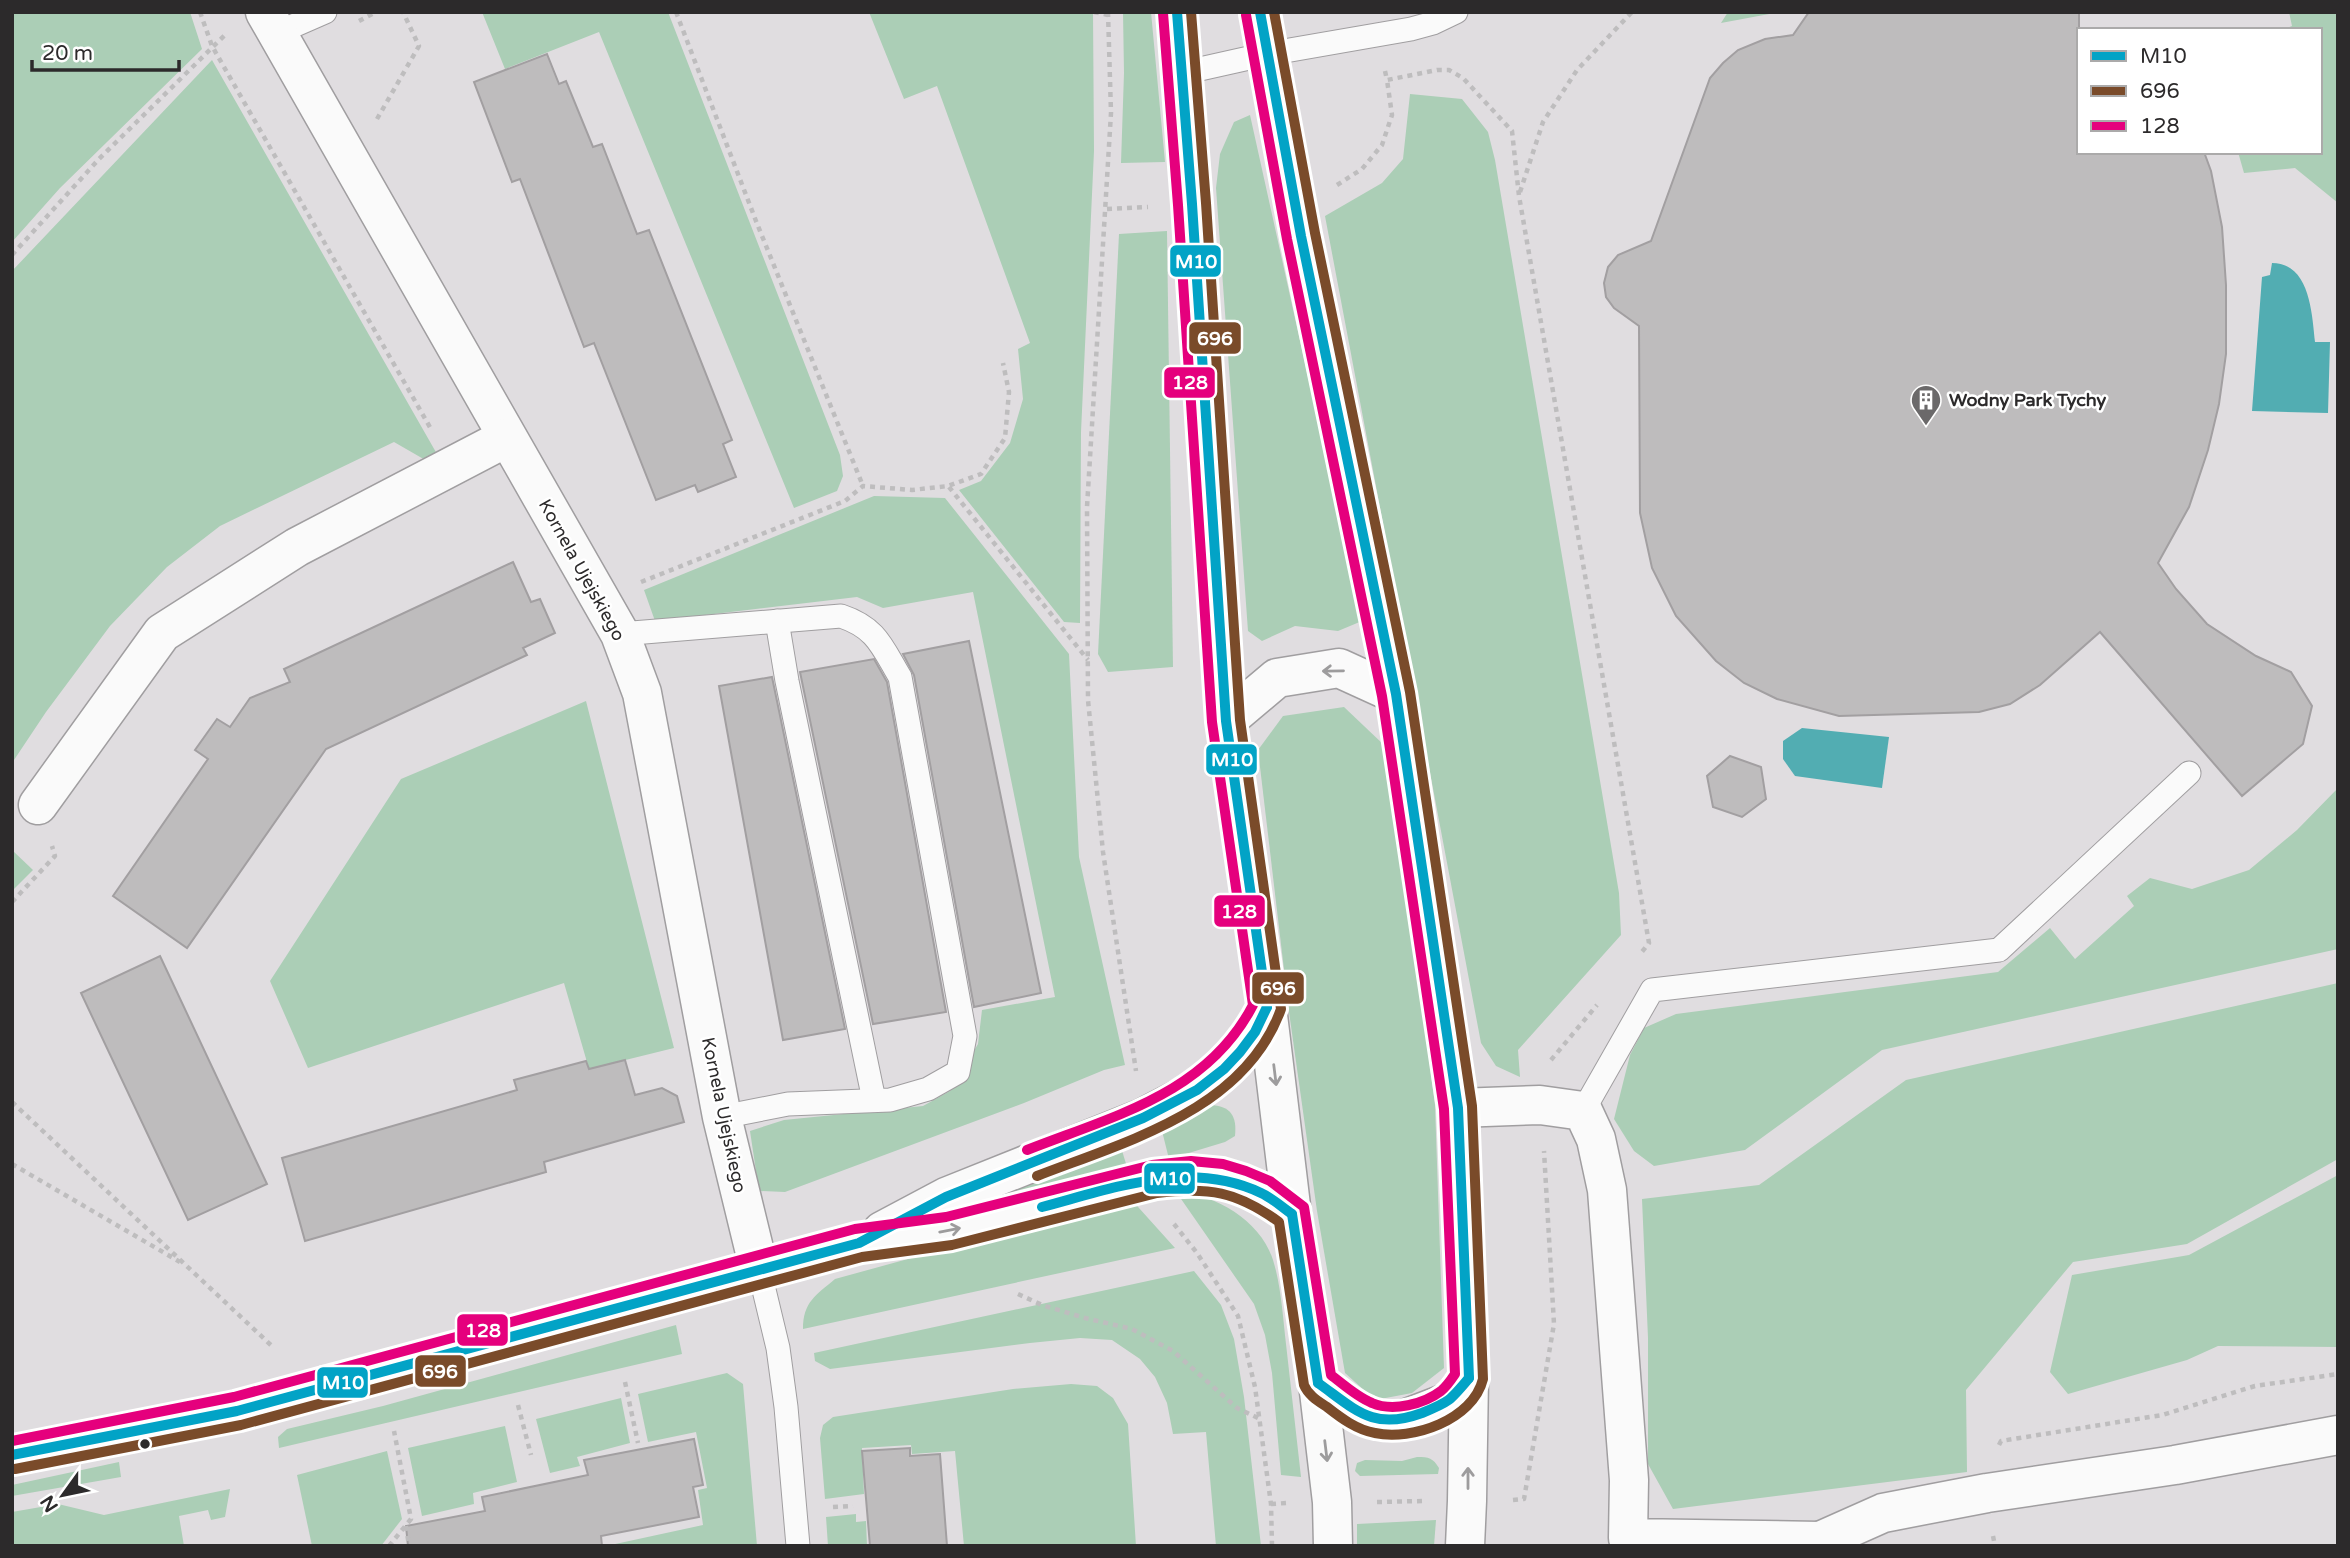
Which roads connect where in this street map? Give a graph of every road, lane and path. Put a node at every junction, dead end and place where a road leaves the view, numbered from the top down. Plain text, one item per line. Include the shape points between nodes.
1 (200, 12) edge
2 (325, 12) edge
3 (403, 12) edge
4 (676, 12) edge
5 (1094, 12) edge
6 (1177, 12) edge
7 (1260, 12) edge
8 (1456, 12) edge
9 (1632, 12) edge
10 (1108, 14) edge
11 (271, 23) edge
12 (230, 30) dead end
13 (212, 46) junction
14 (1267, 54) junction
15 (1382, 61) dead end
16 (1182, 73) junction
17 (375, 122) dead end
18 (1519, 196) junction
19 (12, 255) edge
20 (1003, 363) dead end
21 (506, 438) junction
22 (453, 466) junction
23 (863, 486) junction
24 (948, 486) junction
25 (633, 585) dead end
26 (778, 621) junction
27 (620, 634) junction
28 (1088, 660) junction
29 (1396, 694) junction
30 (1226, 721) junction
31 (2189, 773) dead end
32 (38, 805) joint
33 (12, 902) edge
34 (1641, 953) dead end
35 (1598, 1004) dead end
36 (1267, 1007) junction
37 (1136, 1074) dead end
38 (874, 1100) junction
39 (12, 1102) edge
40 (1540, 1105) junction
41 (1458, 1108) junction
42 (1583, 1111) junction
43 (722, 1118) junction
44 (12, 1164) edge
45 (1292, 1214) junction
46 (1169, 1218) dead end
47 (859, 1243) junction
48 (186, 1266) junction
49 (759, 1269) junction
50 (1017, 1294) dead end
51 (274, 1348) dead end
52 (2338, 1374) edge
53 (1469, 1378) junction
54 (625, 1382) dead end
55 (1318, 1383) junction
56 (517, 1405) dead end
57 (1259, 1418) junction
58 (394, 1431) dead end
59 (2338, 1435) edge
60 (638, 1443) dead end
61 (12, 1455) edge
62 (531, 1455) dead end
63 (1987, 1493) junction
64 (1468, 1501) junction
65 (1332, 1502) junction
66 (1271, 1504) junction
67 (853, 1506) dead end
68 (821, 1508) dead end
69 (406, 1526) junction
70 (1818, 1543) edge
71 (389, 1546) edge
72 (409, 1546) edge
73 (798, 1546) edge
74 (1272, 1546) edge
75 (1333, 1546) edge
76 (1465, 1546) edge

1 - 13 path
2 - 11 lane
3 - 17 path via 419,46
4 - 23 path
5 - 10 path
6 - 16 street
7 - 14 street
8 - 14 lane via 1411,29
9 - 18 path via 1577,70 1543,122
10 - 28 path via 1111,113 1087,507
11 - 21 street, Kornela Ujejskiego
12 - 13 path
13 - 19 path via 99,159
13 - 22 path
14 - 16 lane
14 - 29 street
15 - 18 path via 1387,80 1437,70 1449,70 1463,78 1512,131
16 - 30 street
18 - 34 path via 1649,943
20 - 24 path via 1009,392 1005,438 981,474
21 - 22 street
21 - 27 street, Kornela Ujejskiego
22 - 32 street via 297,547 162,633
23 - 24 path via 912,490
23 - 25 path via 845,501
24 - 28 path
26 - 27 lane
26 - 38 lane
26 - 38 lane via 841,616 860,622 872,631 900,677 965,1035 958,1072 928,1089
27 - 43 street, Kornela Ujejskiego via 642,693
28 - 37 path via 1103,852
29 -> 30 street via 1339,668 1326,670 1277,678
29 - 41 street
30 - 36 street
31 - 42 lane via 1999,950 1652,990
32 - 33 path via 55,856
35 - 40 path via 1538,1075
36 -> 45 street
36 - 47 street via 1240,1052 1188,1095 1143,1118 946,1196
38 - 43 lane via 788,1104
39 - 48 path
40 - 41 street
40 - 42 street
40 - 64 path via 1554,1324 1524,1500
41 - 53 street
42 - 70 street via 1596,1139 1607,1190 1629,1480 1628,1538
43 - 49 street, Kornela Ujejskiego
44 - 48 path
47 -> 45 street via 949,1231 1155,1179 1191,1175 1241,1184
45 - 55 street
46 - 57 path via 1198,1253 1238,1316
47 - 49 street
48 - 51 path
49 - 61 street via 237,1410
49 - 73 lane via 778,1349
50 - 57 path via 1132,1329 1173,1351 1237,1408
52 - 63 path via 2255,1386 2162,1415 2001,1441
53 - 55 street via 1449,1402 1402,1420 1378,1420 1357,1411
64 -> 53 street
54 - 60 path
55 -> 65 street
56 - 62 path
57 - 66 path
58 - 69 path via 411,1519
59 - 63 street
63 - 70 street via 1883,1513
64 - 65 path
64 - 76 street
65 - 66 path
65 - 75 street
66 - 74 path
67 - 68 path
69 - 71 path
69 - 72 path

